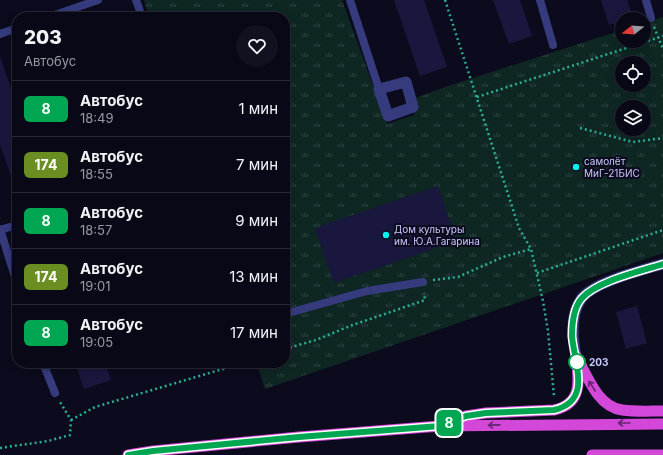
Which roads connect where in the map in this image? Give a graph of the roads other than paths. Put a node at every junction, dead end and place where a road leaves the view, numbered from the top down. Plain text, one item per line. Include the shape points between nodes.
1 (98, 0) edge
2 (136, 0) edge
3 (350, 0) edge
4 (540, 0) edge
5 (646, 0) edge
6 (63, 12) edge
7 (140, 12) edge
8 (649, 12) edge
9 (12, 30) edge
10 (0, 34) edge
11 (553, 45) dead end
12 (379, 89) dead end
13 (12, 226) edge
14 (0, 230) edge
15 (663, 264) edge
16 (12, 267) edge
17 (423, 282) road end
18 (290, 313) edge
19 (576, 356) junction
20 (45, 368) edge
21 (55, 393) road end
22 (663, 411) edge
23 (663, 424) edge
24 (440, 426) junction
25 (153, 451) junction
26 (128, 455) edge
27 (142, 455) edge
28 (592, 455) edge
29 (663, 455) edge

1 - 6 lane
2 - 7 lane
3 - 12 lane
4 - 11 lane
5 - 8 lane
9 - 10 lane
13 - 14 lane
14 - 16 lane
15 - 19 street via 618,278 594,289 582,298 574,317 572,336
17 - 18 lane via 367,290
22 -> 19 highway via 621,410 613,407 602,399 592,386
19 - 24 highway via 579,375 577,392 570,404 563,408 486,413 466,416
20 - 21 lane
23 -> 24 highway
24 - 25 highway
25 - 26 highway
25 - 27 highway
28 - 29 highway

